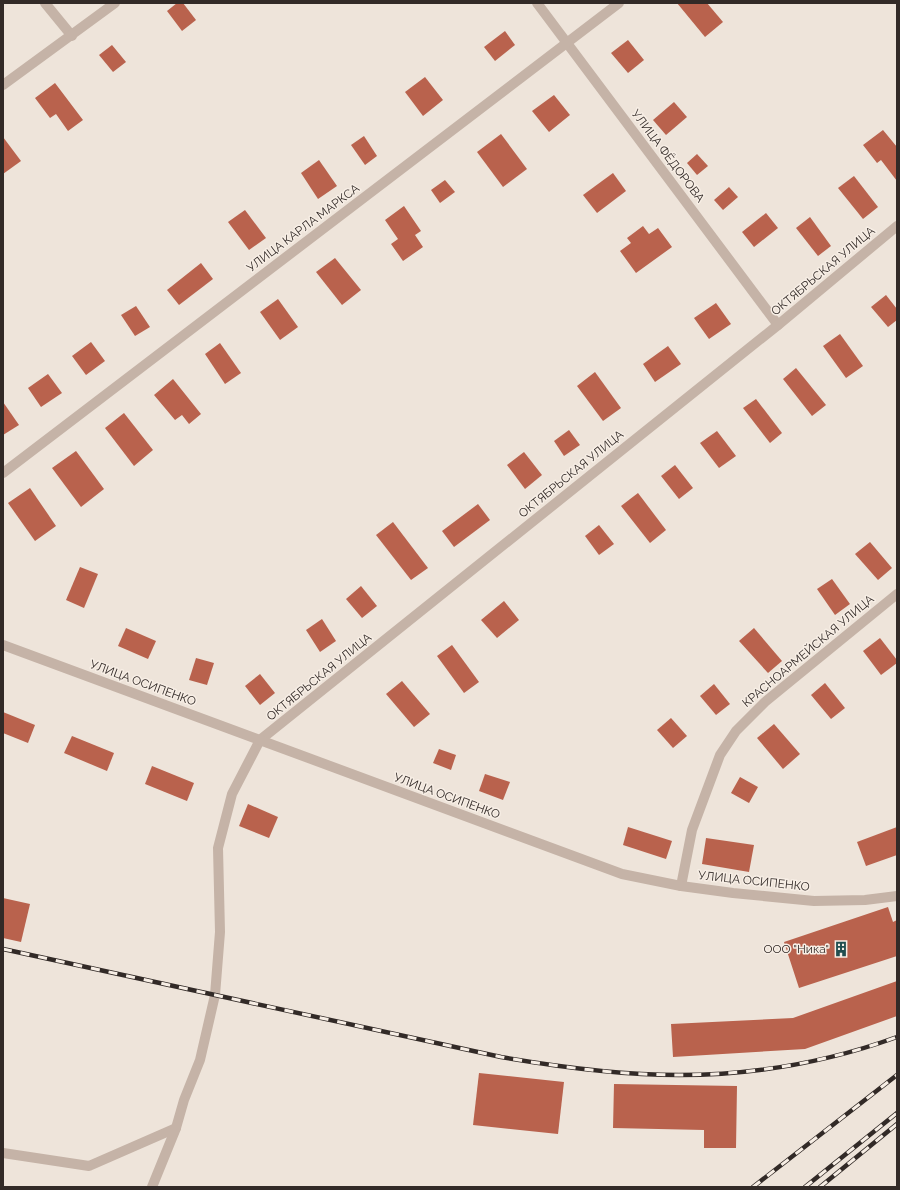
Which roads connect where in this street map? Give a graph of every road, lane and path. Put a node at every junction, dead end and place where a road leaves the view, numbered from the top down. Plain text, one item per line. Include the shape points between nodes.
1 (44, 3) edge
2 (115, 3) edge
3 (537, 3) edge
4 (619, 3) edge
5 (72, 36) junction
6 (566, 42) junction
7 (3, 85) edge
8 (897, 227) edge
9 (778, 325) junction
10 (3, 473) edge
11 (897, 594) edge
12 (3, 645) edge
13 (260, 740) junction
14 (681, 886) junction
15 (897, 896) edge
16 (176, 1128) junction
17 (3, 1153) edge
18 (152, 1187) edge

1 - 5 street
2 - 5 street
3 - 6 street, УЛИЦА ФЁДОРОВА
4 - 6 street, УЛИЦА КАРЛА МАРКСА
5 - 7 street
6 - 9 street, УЛИЦА ФЁДОРОВА
6 - 10 street, УЛИЦА КАРЛА МАРКСА
8 - 9 street, ОКТЯБРЬСКАЯ УЛИЦА
9 - 13 street, ОКТЯБРЬСКАЯ УЛИЦА
11 - 14 street, КРАСНОАРМЕЙСКАЯ УЛИЦА via 765,702 736,731 720,755 692,830
12 - 13 street, УЛИЦА ОСИПЕНКО
13 - 14 street, УЛИЦА ОСИПЕНКО via 622,874
13 - 16 street via 232,794 218,848 220,932 215,995 200,1060
14 - 15 street, УЛИЦА ОСИПЕНКО via 814,901 865,900
16 - 17 street via 89,1166
16 - 18 street

